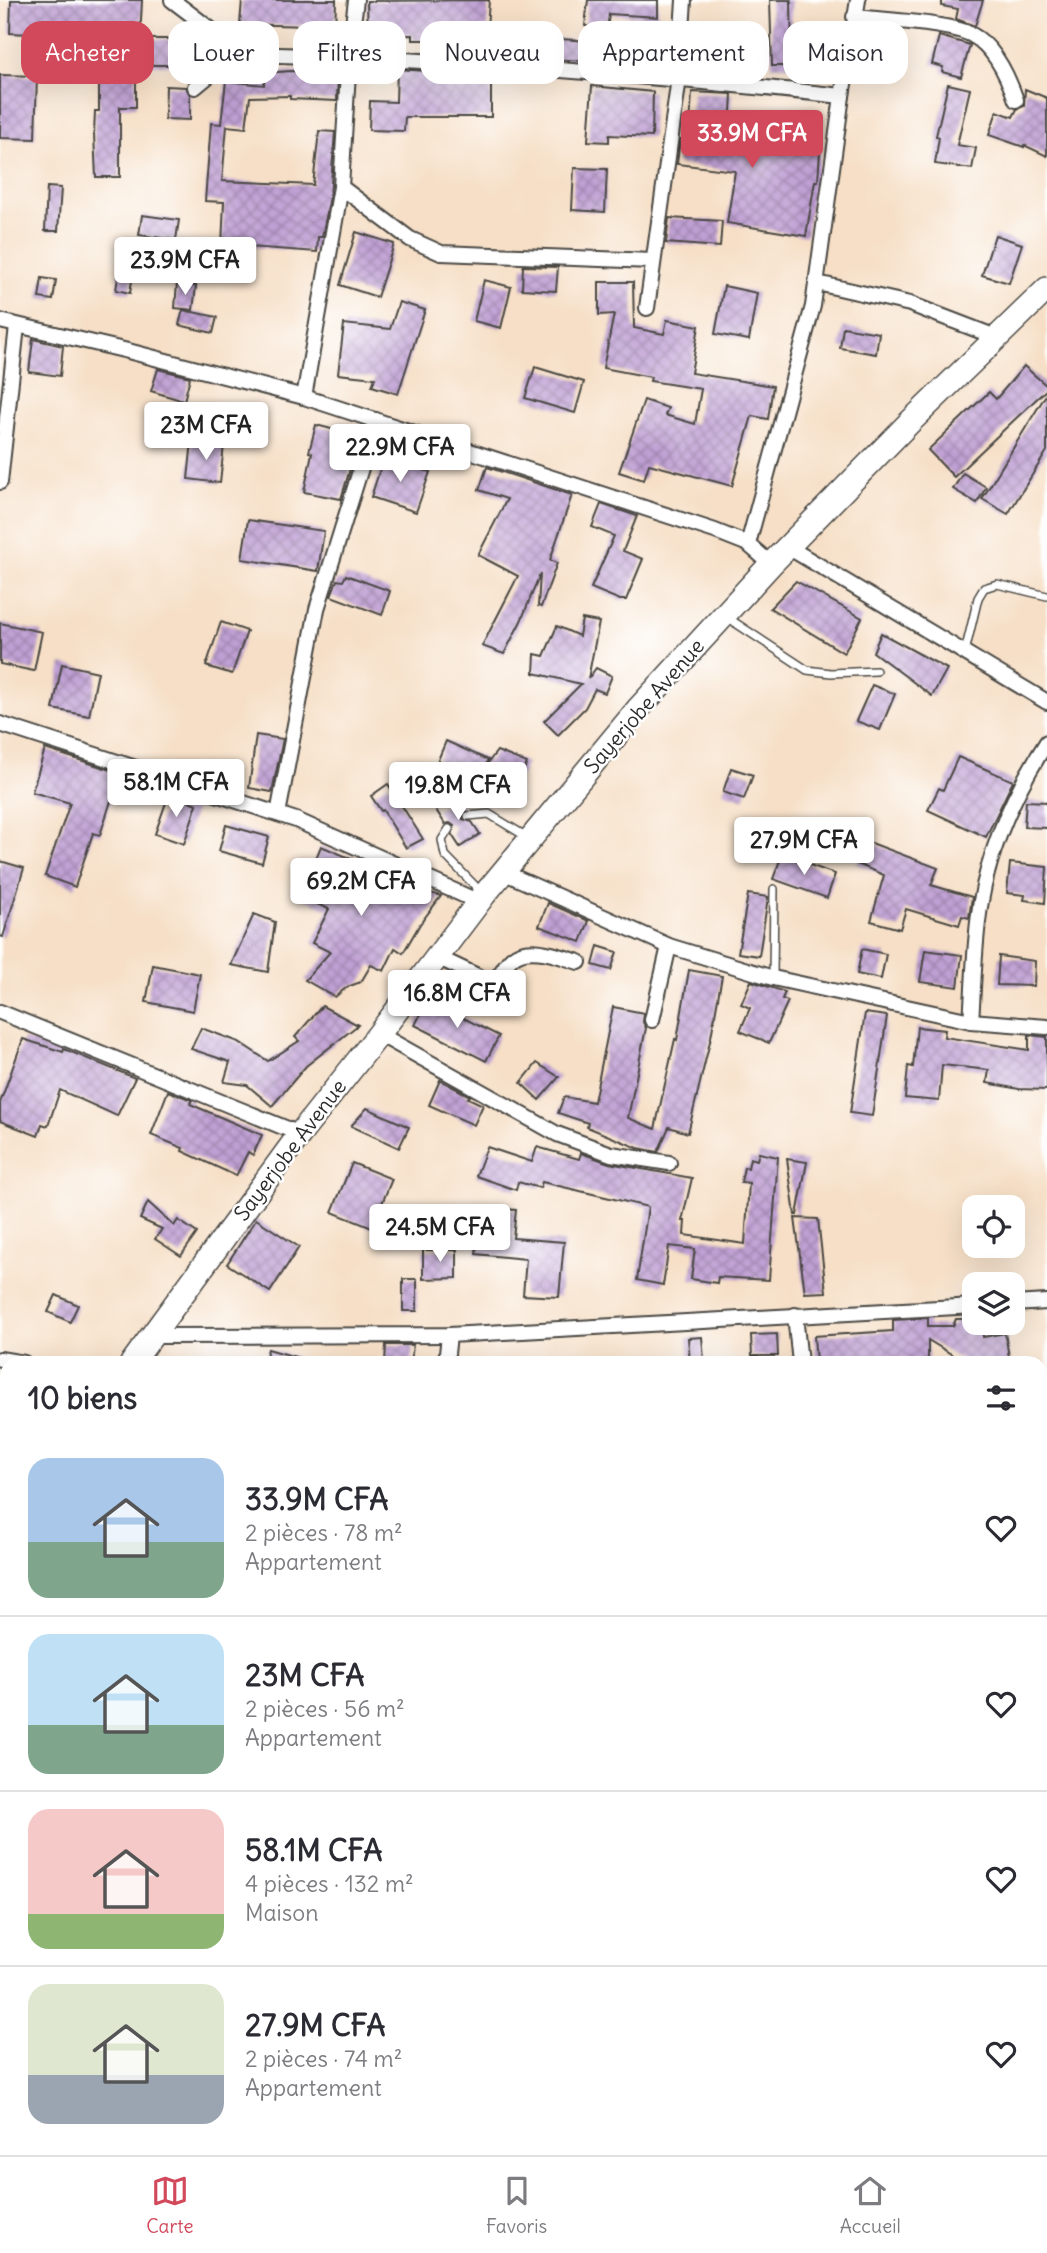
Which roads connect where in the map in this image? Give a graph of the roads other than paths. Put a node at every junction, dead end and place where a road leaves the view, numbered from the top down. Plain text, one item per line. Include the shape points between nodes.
1 (172, 0) edge
2 (356, 0) edge
3 (684, 0) edge
4 (859, 0) edge
5 (854, 16) junction
6 (200, 21) edge
7 (353, 21) edge
8 (683, 21) edge
9 (406, 60) edge
10 (578, 71) edge
11 (199, 84) edge
12 (347, 84) edge
13 (678, 84) edge
14 (733, 84) edge
15 (195, 87) dead end
16 (842, 96) junction
17 (1016, 100) dead end
18 (341, 187) junction
19 (653, 261) junction
20 (817, 283) junction
21 (1047, 289) edge
22 (647, 308) dead end
23 (0, 321) edge
24 (18, 326) junction
25 (996, 337) junction
26 (304, 397) junction
27 (376, 420) junction
28 (0, 482) edge
29 (748, 544) junction
30 (788, 547) junction
31 (771, 564) junction
32 (1047, 596) edge
33 (724, 616) junction
34 (965, 653) junction
35 (876, 671) dead end
36 (1047, 702) edge
37 (0, 724) edge
38 (1047, 742) edge
39 (278, 814) junction
40 (468, 816) dead end
41 (449, 829) dead end
42 (530, 839) junction
43 (503, 872) junction
44 (774, 889) dead end
45 (481, 899) junction
46 (669, 946) junction
47 (437, 957) junction
48 (579, 962) dead end
49 (773, 978) junction
50 (0, 1012) edge
51 (652, 1020) dead end
52 (971, 1021) junction
53 (1047, 1027) edge
54 (379, 1034) junction
55 (300, 1134) junction
56 (669, 1163) dead end
57 (1047, 1302) edge
58 (1025, 1303) edge
59 (962, 1307) edge
60 (795, 1315) junction
61 (449, 1335) junction
62 (154, 1336) junction
63 (138, 1356) edge
64 (447, 1356) edge
65 (799, 1356) edge

1 - 6 street
2 - 7 street
3 - 8 street
4 - 5 street
5 - 16 street
5 - 17 street via 970,33 995,57
9 - 10 street
11 - 15 street
12 - 18 street
13 - 19 street
14 - 16 street
16 - 20 street
18 - 19 street via 411,239 440,253
18 - 26 street
19 - 22 street
20 - 25 street via 910,304
20 - 29 street
21 - 25 main road, Sayerjobe Avenue
23 - 24 street
24 - 26 street
24 - 28 street
25 - 30 main road, Sayerjobe Avenue
26 - 27 street
27 - 29 street
27 - 39 street via 317,609
29 - 31 street
30 - 31 main road, Sayerjobe Avenue
30 - 34 street
31 - 33 main road, Sayerjobe Avenue
32 - 34 lane via 997,584 984,588
33 - 35 lane via 807,670
33 - 42 main road, Sayerjobe Avenue via 638,709
34 - 36 street
37 - 39 street
38 - 52 street via 1025,776 995,844 981,902
39 - 45 street
40 - 42 lane via 489,814
41 - 45 lane via 442,840 445,855
42 - 43 main road, Sayerjobe Avenue
43 - 45 main road, Sayerjobe Avenue
43 - 46 street
44 - 49 lane
45 - 47 main road, Sayerjobe Avenue
46 - 49 street
46 - 51 street
47 - 48 street via 490,982 521,952
47 - 54 main road, Sayerjobe Avenue
49 - 52 street
50 - 55 street
52 - 53 street
54 - 55 main road, Sayerjobe Avenue
54 - 56 street via 558,1135 611,1154
55 - 62 main road, Sayerjobe Avenue
57 - 58 street
59 - 60 street
60 - 61 street
60 - 65 street
61 - 62 street
61 - 64 street
62 - 63 main road, Sayerjobe Avenue

